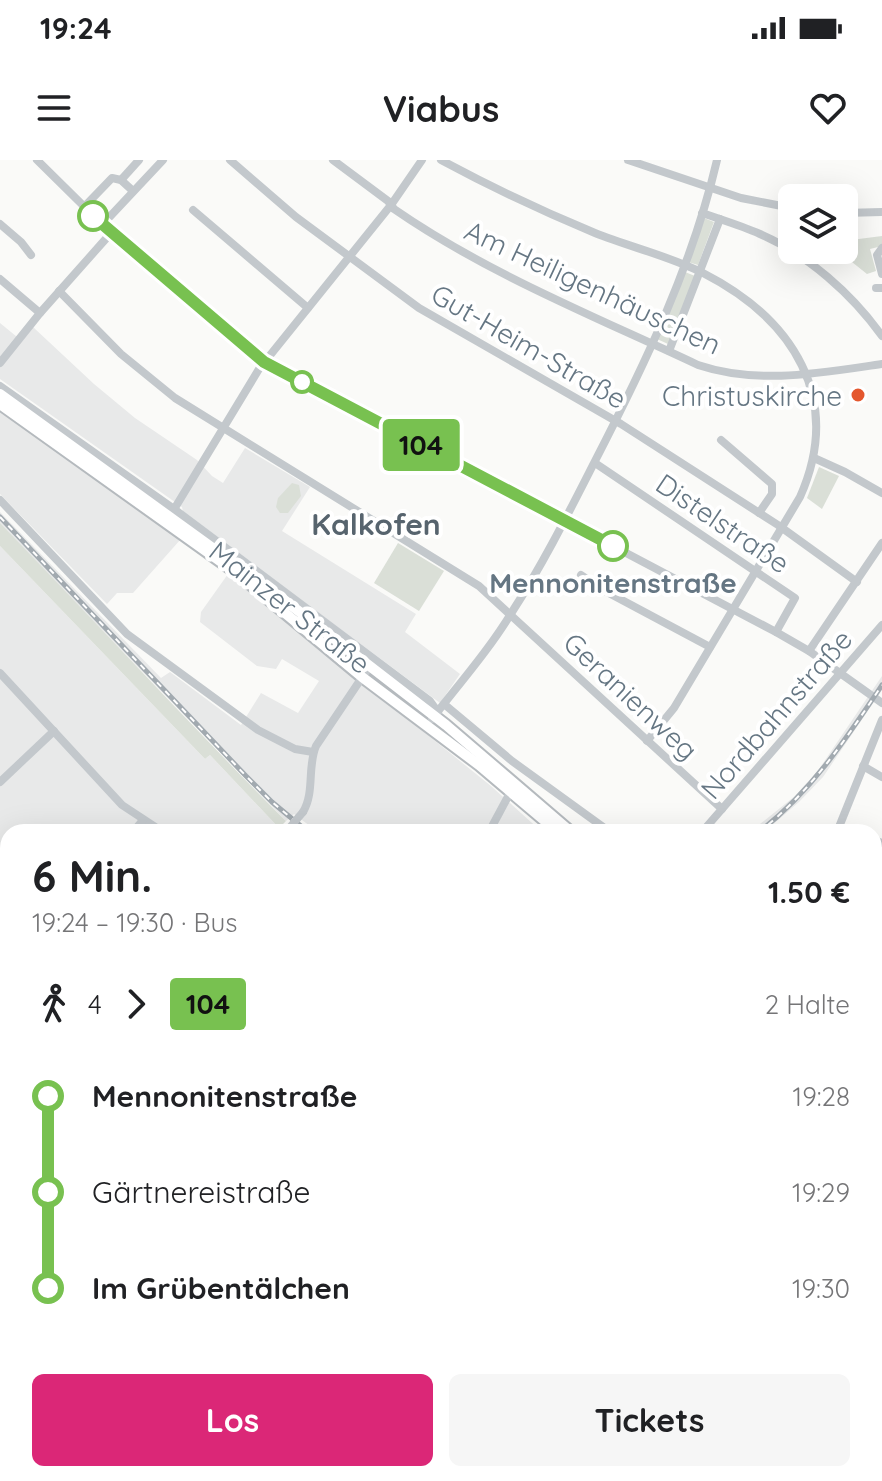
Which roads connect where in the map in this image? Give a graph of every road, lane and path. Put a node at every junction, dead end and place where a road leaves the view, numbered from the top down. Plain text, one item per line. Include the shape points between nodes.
1 (37, 160) edge
2 (139, 160) edge
3 (163, 160) edge
4 (230, 160) edge
5 (333, 160) edge
6 (422, 160) edge
7 (441, 160) edge
8 (628, 160) edge
9 (717, 160) edge
10 (121, 180) junction
11 (710, 189) junction
12 (133, 191) junction
13 (391, 205) junction
14 (778, 205) edge
15 (84, 207) junction
16 (193, 210) dead end
17 (882, 212) edge
18 (702, 213) junction
19 (858, 213) edge
20 (720, 219) junction
21 (0, 224) edge
22 (102, 225) junction
23 (111, 233) junction
24 (882, 248) edge
25 (31, 255) dead end
26 (350, 257) junction
27 (684, 266) junction
28 (700, 272) junction
29 (882, 274) edge
30 (0, 279) edge
31 (59, 291) junction
32 (308, 308) junction
33 (40, 313) junction
34 (882, 336) edge
35 (653, 344) junction
36 (669, 351) junction
37 (264, 362) junction
38 (0, 363) edge
39 (882, 364) edge
40 (805, 373) junction
41 (0, 386) edge
42 (0, 394) edge
43 (0, 404) edge
44 (616, 422) junction
45 (224, 428) junction
46 (721, 440) dead end
47 (814, 458) junction
48 (595, 463) junction
49 (882, 493) edge
50 (0, 500) edge
51 (172, 512) junction
52 (759, 513) junction
53 (565, 521) junction
54 (782, 528) junction
55 (882, 543) edge
56 (756, 572) junction
57 (581, 575) dead end
58 (857, 582) junction
59 (733, 610) junction
60 (511, 615) junction
61 (882, 625) edge
62 (776, 632) junction
63 (710, 647) junction
64 (809, 651) junction
65 (369, 667) junction
66 (0, 673) edge
67 (841, 674) junction
68 (362, 677) junction
69 (882, 703) edge
70 (444, 704) junction
71 (436, 714) junction
72 (882, 720) edge
73 (427, 726) junction
74 (54, 731) junction
75 (647, 741) junction
76 (313, 752) junction
77 (863, 766) junction
78 (882, 777) edge
79 (0, 782) edge
80 (511, 791) junction
81 (722, 809) junction
82 (143, 820) junction
83 (140, 824) edge
84 (150, 824) edge
85 (293, 824) edge
86 (493, 824) edge
87 (549, 824) edge
88 (562, 824) edge
89 (599, 824) edge
90 (709, 824) edge
91 (840, 824) edge

1 - 15 street
2 - 10 street
3 - 12 street
4 - 26 street, Gut-Heim-Straße
5 - 13 street, Am Heiligenhäuschen
6 - 13 street
7 - 27 street via 551,215
8 - 11 street
9 - 11 street
10 - 12 street
10 - 15 street via 112,178
11 - 14 street
11 - 18 street
12 - 22 street
13 - 26 street
13 - 35 street, Am Heiligenhäuschen via 493,270
15 - 22 street
16 - 32 street
17 - 19 street
18 - 20 street
18 - 27 street
20 - 28 street
20 - 34 street via 765,236 809,263 859,307
21 - 25 street
22 - 23 street
23 - 31 street
23 - 37 street
24 - 29 street via 877,255
26 - 32 street
26 - 44 street, Gut-Heim-Straße via 428,313
27 - 28 street
27 - 35 street
28 - 36 street
28 - 40 street via 765,316
30 - 33 street
31 - 33 street
31 - 45 street, Geranienweg via 121,354 175,398
32 - 37 street
33 - 38 street
35 - 36 street, Am Heiligenhäuschen
35 - 44 street
36 - 40 street, Am Heiligenhäuschen via 724,373
37 - 45 street
37 - 53 street
39 - 40 street, Am Heiligenhäuschen
40 - 47 street via 816,406
41 - 51 street, Mainzer Straße
42 - 51 main road, Mainzer Straße
43 - 68 main road, Mainzer Straße via 238,574
44 - 48 street
44 - 52 street, Gut-Heim-Straße
45 - 51 street
45 - 60 street, Geranienweg via 466,576
46 - 52 street via 772,484 772,494
47 - 49 street
47 - 54 street
48 - 53 street
48 - 56 street, Distelstraße
50 - 76 street via 137,641 258,730
51 - 65 main road, Mainzer Straße
51 - 71 street, Mainzer Straße via 430,701
52 - 54 street, Gut-Heim-Straße
53 - 59 street
53 - 60 street
54 - 56 street
54 - 58 street, Gut-Heim-Straße
55 - 58 street
56 - 59 street
56 - 62 street, Distelstraße via 795,598
57 - 63 street
58 - 64 street
59 - 62 street
59 - 63 street
60 - 70 street
60 - 75 street, Geranienweg
61 - 67 street, Nordbahnstraße
62 - 64 street
63 - 75 street via 674,708
64 - 67 street
65 - 68 street
65 - 71 main road, Mainzer Straße
66 - 74 street
67 - 69 street
67 - 81 street, Nordbahnstraße
68 - 73 main road, Mainzer Straße
68 - 76 street
70 - 71 street
70 - 89 street
71 - 73 street
71 - 88 main road, Mainzer Straße
72 - 77 street
73 - 80 main road, Mainzer Straße
74 - 79 street
74 - 82 street via 122,805
75 - 81 street, Geranienweg
76 - 85 street, bridge via 310,795
77 - 78 street
77 - 91 street
80 - 86 street
80 - 87 main road, Mainzer Straße
81 - 90 street, Nordbahnstraße
82 - 83 street
82 - 84 street

